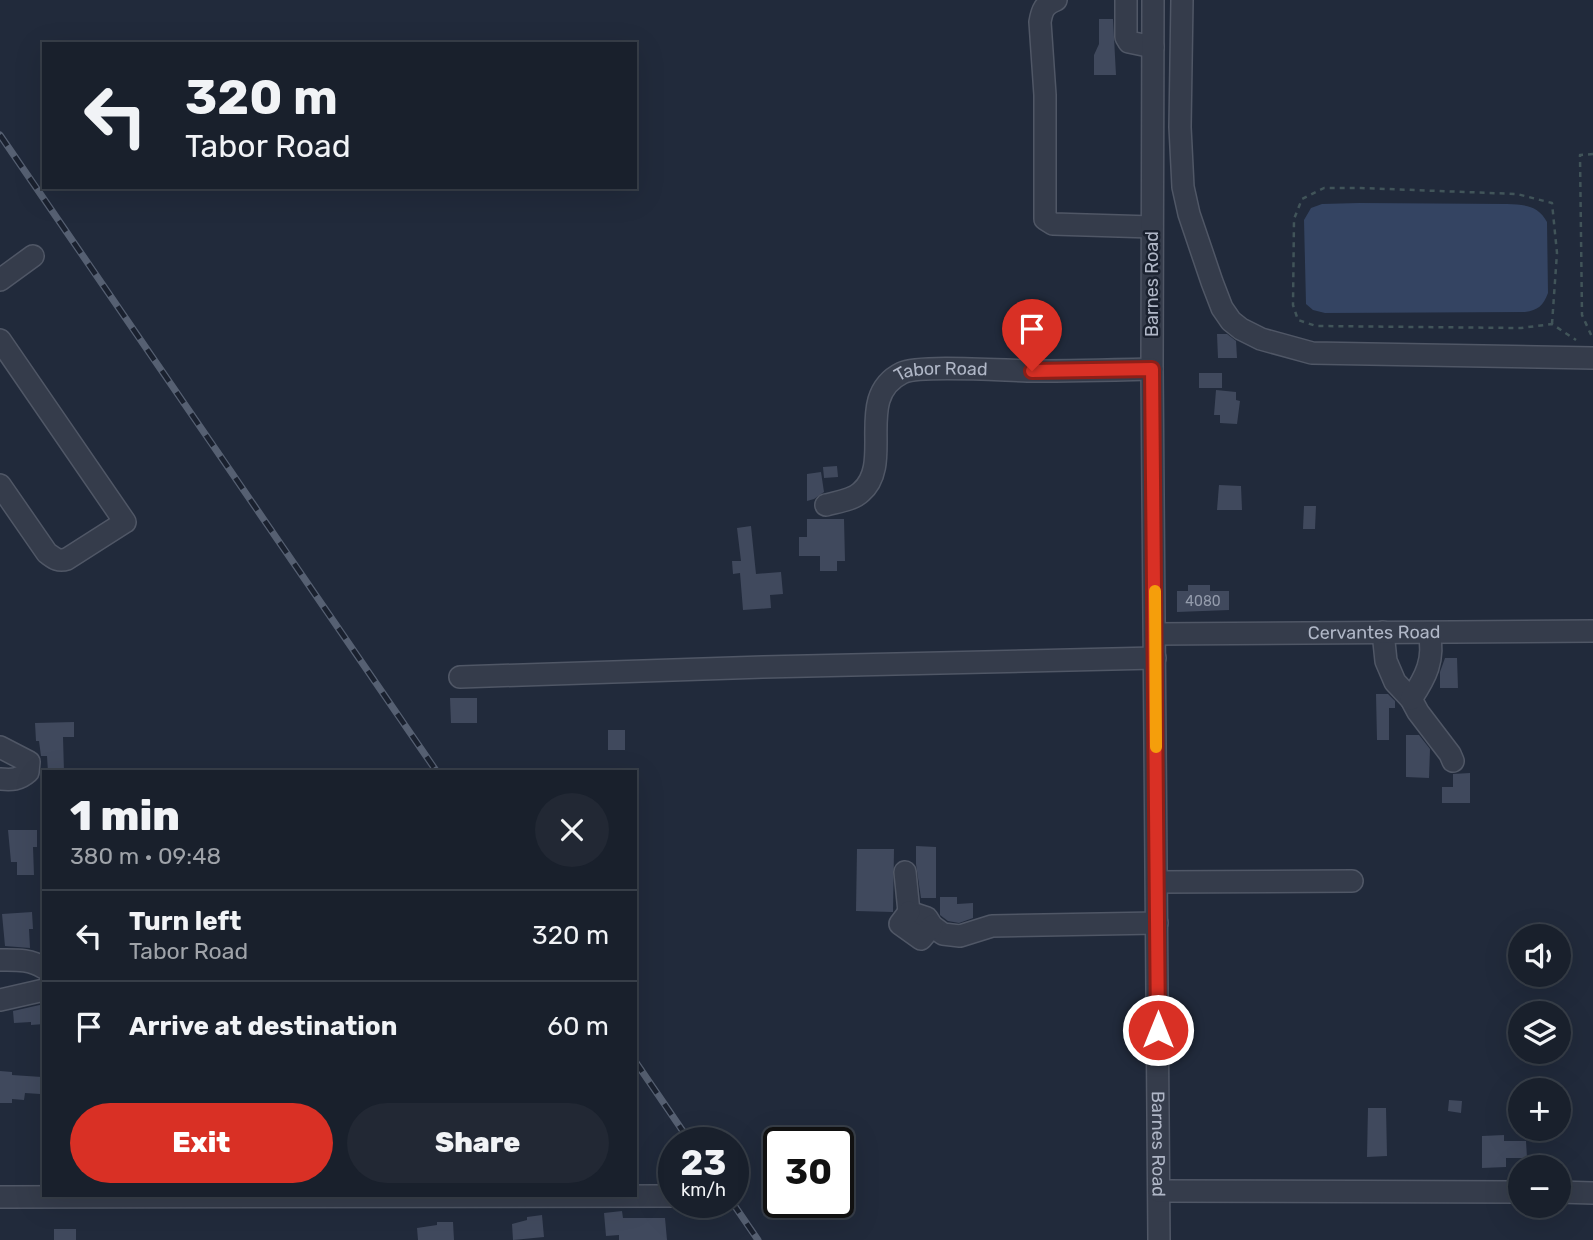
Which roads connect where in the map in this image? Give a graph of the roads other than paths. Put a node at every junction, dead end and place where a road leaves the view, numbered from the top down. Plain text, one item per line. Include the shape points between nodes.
1 (1056, 0) edge
2 (1126, 0) edge
3 (1153, 0) edge
4 (1182, 0) edge
5 (1153, 47) junction
6 (1152, 226) junction
7 (33, 256) dead end
8 (0, 280) edge
9 (0, 340) edge
10 (1588, 352) edge
11 (1152, 369) junction
12 (0, 485) edge
13 (826, 505) dead end
14 (1593, 631) edge
15 (1383, 632) junction
16 (1429, 633) junction
17 (1155, 634) junction
18 (1156, 658) junction
19 (460, 677) dead end
20 (1411, 699) junction
21 (0, 747) edge
22 (1453, 761) dead end
23 (0, 779) edge
24 (905, 872) dead end
25 (1352, 881) dead end
26 (1157, 882) junction
27 (1157, 923) junction
28 (0, 960) edge
29 (42, 967) edge
30 (42, 990) edge
31 (0, 1000) edge
32 (1159, 1192) junction
33 (1508, 1192) edge
34 (1571, 1192) edge
35 (1593, 1192) edge
36 (637, 1196) edge
37 (658, 1196) edge
38 (0, 1197) edge
39 (42, 1197) edge
40 (1159, 1240) edge

1 - 6 street via 1041,12 1040,22 1045,219 1053,224
2 - 5 street via 1129,43
3 - 5 street, Barnes Road
4 - 10 street via 1183,187 1212,282 1231,321 1261,339 1312,353
5 - 6 street, Barnes Road
6 - 11 street, Barnes Road
7 - 8 street
9 - 12 street via 125,522 61,561 47,553
11 - 13 street, Tabor Road via 904,371 886,384 879,400 874,468 867,486 859,495
11 - 17 street, Barnes Road
14 - 16 street, Cervantes Road
15 - 16 street, Cervantes Road
15 - 17 street, Cervantes Road
15 - 20 street via 1389,670
16 - 20 street via 1429,669
17 - 18 street, Barnes Road
18 - 19 street
18 - 26 street, Barnes Road
20 - 22 street
21 - 23 street via 29,762 23,777
24 - 27 street via 909,912 900,924 920,939 932,926 943,934 960,936 992,926
25 - 26 street
26 - 27 street, Barnes Road
27 - 32 street, Barnes Road
28 - 29 street
30 - 31 street
32 - 33 street
32 - 40 street, Barnes Road
34 - 35 street
36 - 37 street
38 - 39 street

